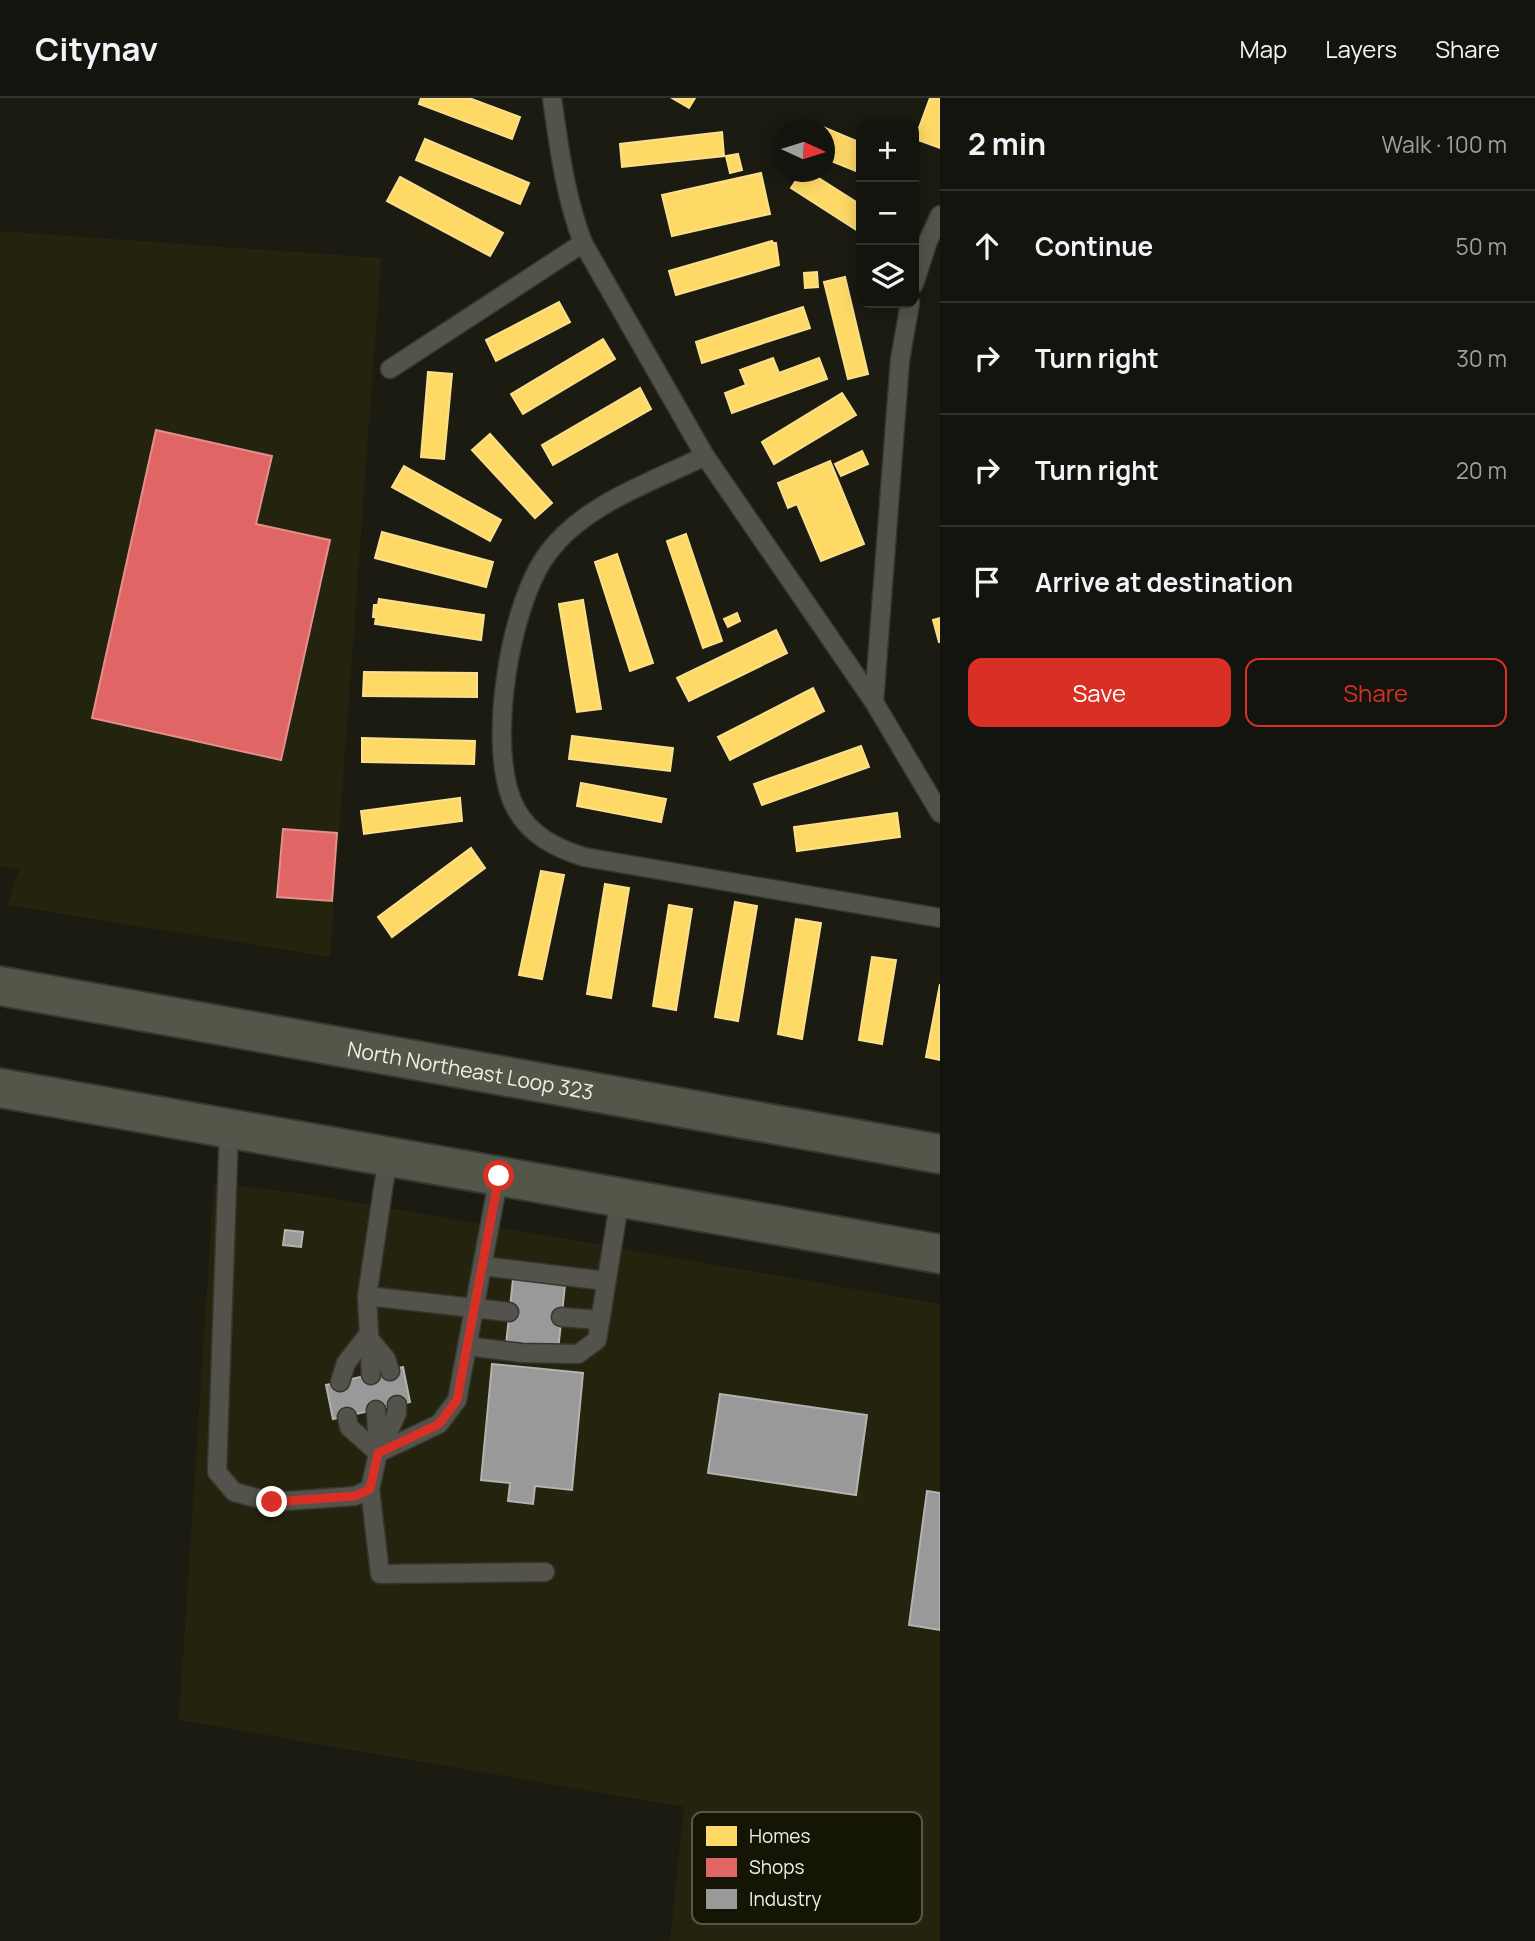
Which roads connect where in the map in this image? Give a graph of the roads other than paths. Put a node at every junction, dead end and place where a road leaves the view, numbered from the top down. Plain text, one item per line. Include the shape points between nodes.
1 (552, 98) edge
2 (940, 215) edge
3 (583, 243) junction
4 (919, 264) edge
5 (908, 308) edge
6 (390, 369) dead end
7 (705, 456) junction
8 (874, 702) junction
9 (940, 813) edge
10 (940, 918) edge
11 (0, 986) edge
12 (0, 1088) edge
13 (229, 1128) junction
14 (940, 1154) edge
15 (387, 1156) junction
16 (499, 1176) junction
17 (620, 1198) junction
18 (940, 1254) edge
19 (482, 1266) junction
20 (606, 1280) junction
21 (368, 1296) junction
22 (474, 1308) junction
23 (509, 1312) dead end
24 (561, 1317) dead end
25 (600, 1320) junction
26 (367, 1336) junction
27 (467, 1346) junction
28 (390, 1371) dead end
29 (371, 1375) dead end
30 (340, 1382) dead end
31 (397, 1405) dead end
32 (376, 1410) dead end
33 (347, 1417) dead end
34 (378, 1453) junction
35 (370, 1489) junction
36 (545, 1572) dead end

1 - 3 lane via 565,185
2 - 4 lane
3 - 6 lane
3 - 7 lane
5 - 8 lane via 900,360
7 - 8 lane
7 - 10 lane via 589,515 547,554 533,579 521,607 505,684 503,761 507,790 517,811 556,848 584,857
8 - 9 lane
11 - 14 highway, North Northeast Loop 323
12 - 13 highway
13 - 15 highway
13 - 35 lane via 217,1472 234,1492 272,1502 355,1496
15 - 16 highway
15 - 21 lane
16 - 17 highway
16 - 19 lane
17 - 18 highway
17 - 20 lane
19 - 20 lane
19 - 22 lane
20 - 25 lane
21 - 22 lane
21 - 26 lane
22 - 23 lane
22 - 27 lane
24 - 25 lane
25 - 27 lane via 597,1340 578,1354
26 - 28 lane
26 - 29 lane
26 - 30 lane via 346,1363
27 - 34 lane via 457,1400 439,1424
31 - 34 lane
32 - 34 lane
33 - 34 lane via 349,1427
34 - 35 lane
35 - 36 lane via 380,1574

